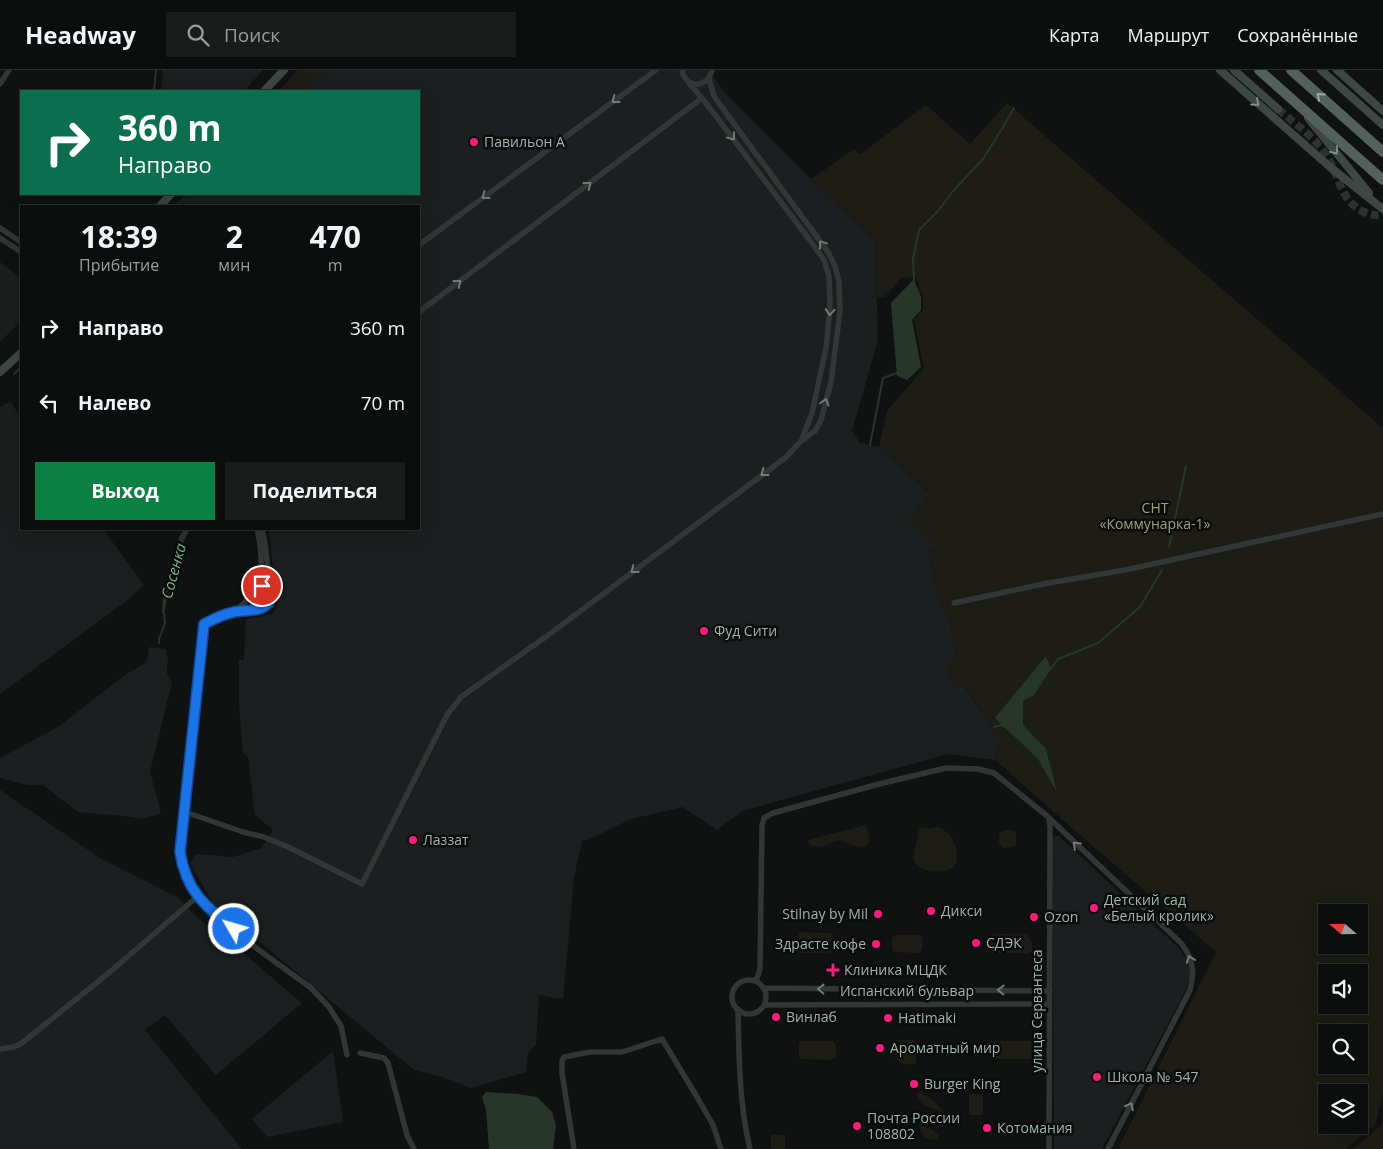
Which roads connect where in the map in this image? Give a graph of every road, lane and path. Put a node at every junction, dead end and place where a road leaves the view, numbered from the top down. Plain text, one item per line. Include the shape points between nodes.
1 (9, 70) edge
2 (284, 70) edge
3 (656, 70) edge
4 (712, 70) edge
5 (1220, 70) edge
6 (1234, 70) edge
7 (1259, 70) edge
8 (1291, 70) edge
9 (1321, 70) edge
10 (1337, 70) edge
11 (680, 71) edge
12 (709, 79) junction
13 (689, 83) junction
14 (0, 84) edge
15 (265, 90) edge
16 (702, 98) junction
17 (1293, 100) junction
18 (1278, 109) tunnel mouth
19 (1383, 111) edge
20 (1383, 125) edge
21 (1383, 152) edge
22 (1383, 180) edge
23 (170, 195) edge
24 (161, 205) edge
25 (1382, 208) edge
26 (0, 228) edge
27 (0, 238) edge
28 (20, 241) edge
29 (420, 244) edge
30 (20, 251) edge
31 (420, 311) edge
32 (20, 354) edge
33 (0, 372) edge
34 (801, 441) junction
35 (1383, 514) edge
36 (257, 530) edge
37 (262, 530) edge
38 (258, 587) junction
39 (268, 588) junction
40 (252, 594) junction
41 (954, 603) dead end
42 (267, 604) junction
43 (235, 612) junction
44 (185, 812) junction
45 (1049, 819) junction
46 (1062, 832) junction
47 (1050, 835) junction
48 (197, 897) junction
49 (756, 981) junction
50 (764, 988) junction
51 (1050, 991) junction
52 (764, 1004) junction
53 (1050, 1004) junction
54 (738, 1009) junction
55 (0, 1049) edge
56 (360, 1053) dead end
57 (347, 1055) dead end
58 (414, 1149) edge
59 (574, 1149) edge
60 (722, 1149) edge
61 (750, 1149) edge
62 (1049, 1149) edge
63 (1108, 1149) edge

1 - 14 street
2 - 15 main road
3 -> 29 street
4 - 12 street
5 -> 25 main road via 1330,167
6 - 18 main road
7 - 17 highway
21 -> 8 highway
9 - 20 main road
10 - 19 main road
11 - 13 street
12 - 13 street via 697,85
34 -> 12 street via 815,430 831,382 840,311 835,266 714,96
13 - 16 street
31 -> 16 street
16 -> 34 street via 824,260 829,276 826,348 812,413
17 - 22 highway
17 -> 25 main road
23 - 24 main road
26 - 28 street
27 - 30 street
32 - 33 main road
34 -> 44 street via 785,458 461,697 447,714 362,884 264,837
35 - 41 street
36 - 38 street via 261,571
37 - 39 street
38 - 39 street
38 - 40 street
39 - 42 street via 272,596
40 - 42 street via 256,604
40 - 43 street
42 - 43 street via 262,609
43 - 44 street via 204,624
44 - 48 street via 180,852 182,867
45 - 46 street
45 - 47 street, улица Сервантеса
45 - 49 street via 994,773 949,768 769,814 762,826 760,969
46 - 47 street via 1054,831
63 -> 46 street via 1190,990 1194,968 1181,943
47 - 51 street, улица Сервантеса
48 - 55 street via 22,1043
48 - 57 street via 256,948 311,988 341,1026
49 - 50 street
49 - 54 street via 744,980 735,988 732,999
51 -> 50 street, Испанский бульвар
50 - 52 street
51 - 53 street, улица Сервантеса
52 - 53 street, Испанский бульвар
52 - 54 street via 752,1013
53 - 62 street, улица Сервантеса
54 - 61 street via 740,1092
56 - 58 street via 384,1058 388,1063 407,1135
59 - 60 street via 562,1073 564,1057 590,1052 622,1052 662,1040 713,1125

